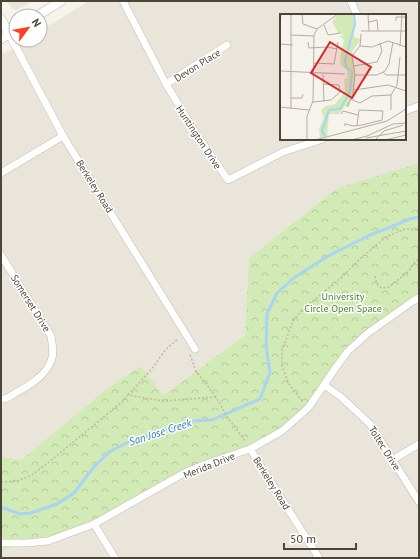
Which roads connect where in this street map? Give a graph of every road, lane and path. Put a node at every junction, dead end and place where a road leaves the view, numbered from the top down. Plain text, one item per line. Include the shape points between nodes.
1 (61, 1) edge
2 (123, 1) edge
3 (351, 1) edge
4 (48, 9) edge
5 (357, 14) edge
6 (1, 20) edge
7 (8, 32) edge
8 (227, 45) dead end
9 (16, 48) edge
10 (166, 84) junction
11 (419, 106) edge
12 (406, 112) edge
13 (63, 136) junction
14 (320, 140) edge
15 (1, 173) edge
16 (419, 230) edge
17 (1, 255) edge
18 (419, 259) edge
19 (375, 276) dead end
20 (419, 298) edge
21 (186, 333) junction
22 (195, 349) joint
23 (324, 385) junction
24 (128, 395) junction
25 (216, 398) junction
26 (1, 399) edge
27 (308, 408) junction
28 (419, 444) edge
29 (250, 449) junction
30 (392, 460) junction
31 (1, 482) edge
32 (419, 502) edge
33 (94, 524) junction
34 (1, 543) edge
35 (115, 558) edge
36 (319, 558) edge

1 - 4 street
2 - 10 street, Huntington Drive
3 - 5 street
6 - 7 street, Berkeley Road
8 - 10 street, Devon Place
9 - 13 street, Berkeley Road
10 - 14 street, Huntington Drive via 228,180 283,152
11 - 12 street
13 - 15 street
13 - 21 street, Berkeley Road
16 - 27 path via 405,229 386,237 342,278 302,310 293,321 282,350 282,367 289,384
17 - 26 street, Somerset Drive via 51,336 53,347 52,358 45,372 27,386
18 - 19 path via 409,272 389,287 379,287
20 - 23 street, Merida Drive via 368,333 348,351
21 - 22 street, Berkeley Road
21 - 24 path via 166,349
22 - 25 path via 190,356 196,371
23 - 27 street, Merida Drive
23 - 30 street, Toltec Drive via 370,424
24 - 25 path via 163,400
24 - 31 path via 32,474 18,481
25 - 29 path
27 - 29 street, Merida Drive via 282,431
28 - 30 street
29 - 33 street, Merida Drive via 186,472
29 - 36 street, Berkeley Road
30 - 32 street, Toltec Drive
33 - 34 street, Merida Drive via 48,541
33 - 35 street

